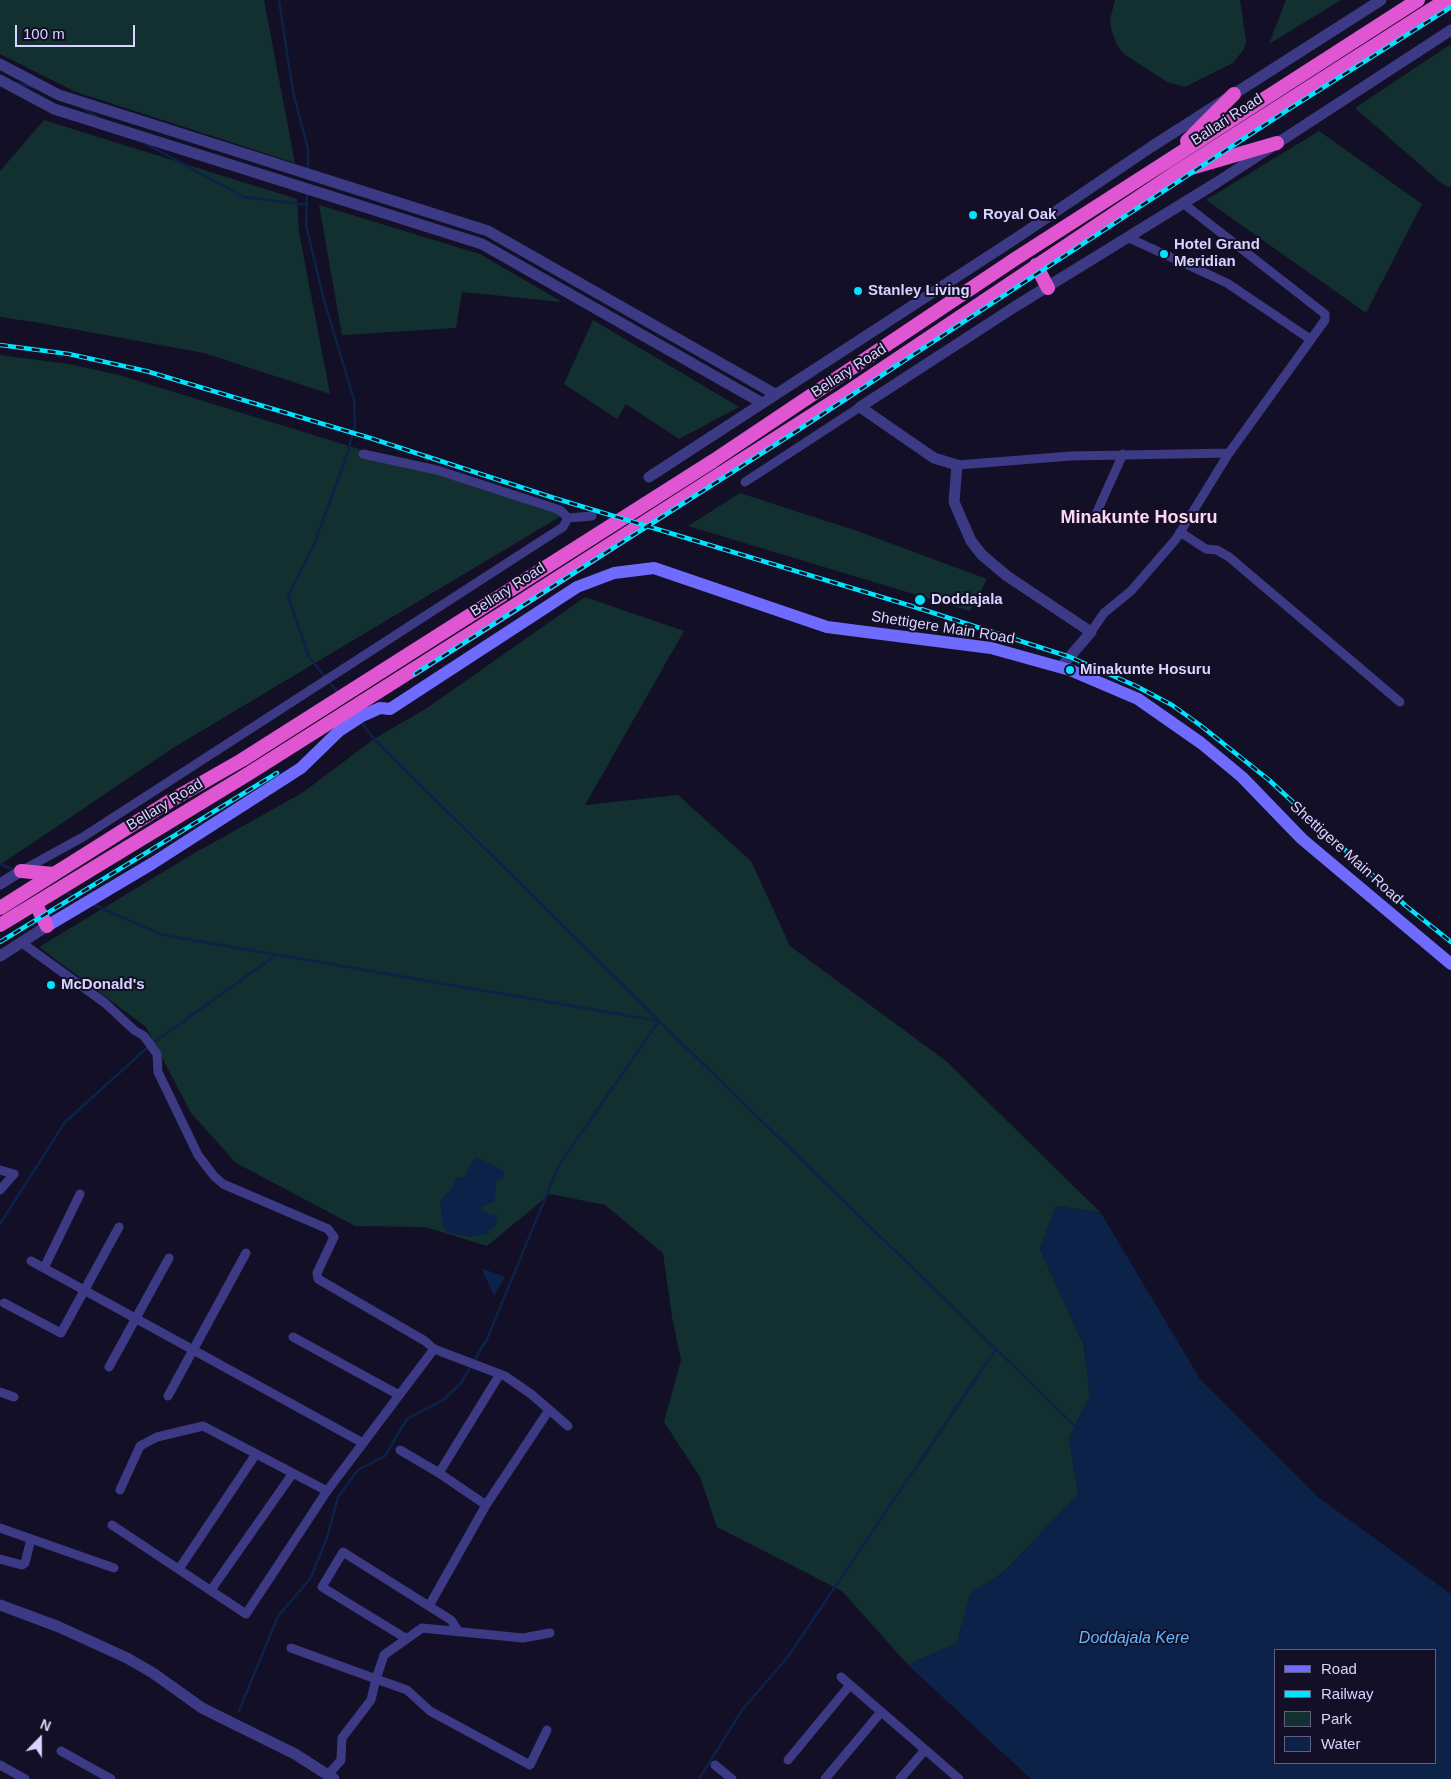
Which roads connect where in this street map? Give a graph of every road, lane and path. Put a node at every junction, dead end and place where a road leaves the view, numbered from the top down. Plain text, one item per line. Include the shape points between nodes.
1 (1381, 0) edge
2 (1418, 0) edge
3 (1446, 0) edge
4 (1451, 30) edge
5 (0, 64) edge
6 (0, 80) edge
7 (1234, 94) junction
8 (1277, 144) junction
9 (1164, 164) junction
10 (1176, 173) junction
11 (1184, 204) junction
12 (1129, 238) junction
13 (1016, 259) joint
14 (1032, 268) junction
15 (1048, 288) junction
16 (1310, 339) junction
17 (776, 394) junction
18 (762, 403) junction
19 (860, 407) junction
20 (1229, 453) junction
21 (363, 454) dead end
22 (1123, 454) junction
23 (957, 464) junction
24 (649, 477) dead end
25 (745, 482) dead end
26 (1096, 514) dead end
27 (592, 516) dead end
28 (568, 518) junction
29 (1180, 532) junction
30 (1091, 632) junction
31 (1062, 667) junction
32 (1400, 702) dead end
33 (19, 873) junction
34 (46, 879) junction
35 (0, 884) edge
36 (36, 904) junction
37 (0, 908) edge
38 (0, 925) edge
39 (47, 926) junction
40 (22, 943) junction
41 (0, 956) edge
42 (1451, 964) edge
43 (0, 1170) edge
44 (0, 1190) edge
45 (80, 1194) dead end
46 (119, 1228) dead end
47 (246, 1253) dead end
48 (169, 1258) dead end
49 (32, 1260) dead end
50 (44, 1268) junction
51 (85, 1290) junction
52 (4, 1303) dead end
53 (136, 1318) junction
54 (293, 1337) dead end
55 (434, 1349) junction
56 (194, 1350) junction
57 (109, 1367) dead end
58 (500, 1374) junction
59 (0, 1392) edge
60 (399, 1395) junction
61 (168, 1396) dead end
62 (14, 1397) dead end
63 (549, 1410) junction
64 (568, 1426) dead end
65 (363, 1443) junction
66 (400, 1450) dead end
67 (256, 1454) junction
68 (292, 1473) junction
69 (439, 1473) junction
70 (120, 1490) dead end
71 (327, 1491) junction
72 (486, 1505) junction
73 (112, 1525) dead end
74 (0, 1528) edge
75 (31, 1539) junction
76 (0, 1559) edge
77 (114, 1568) dead end
78 (179, 1569) junction
79 (211, 1590) junction
80 (0, 1606) edge
81 (429, 1606) junction
82 (459, 1632) junction
83 (550, 1633) dead end
84 (407, 1639) junction
85 (291, 1648) dead end
86 (841, 1677) dead end
87 (376, 1679) junction
88 (850, 1686) junction
89 (881, 1712) junction
90 (547, 1730) dead end
91 (924, 1750) junction
92 (61, 1751) dead end
93 (788, 1760) dead end
94 (715, 1765) dead end
95 (0, 1766) edge
96 (331, 1777) edge
97 (25, 1779) edge
98 (111, 1779) edge
99 (732, 1779) edge
100 (825, 1779) edge
101 (900, 1779) edge
102 (959, 1779) edge

1 - 7 street
2 - 9 highway, Ballari Road
3 - 10 highway, Ballari Road
4 - 8 street
5 - 17 street via 59,95 488,231
6 - 18 street via 54,109 482,244
7 - 9 highway
7 - 17 street
8 - 10 highway
8 - 11 street
9 - 13 highway, Ballari Road
10 - 14 highway, Ballari Road
11 - 12 street
11 - 16 street via 1325,314 1325,320
12 - 15 street
12 - 16 street via 1227,283
13 - 34 highway, Bellary Road via 713,461 242,760
14 - 15 highway
14 - 36 highway, Bellary Road via 842,396 248,774
15 - 19 street
16 - 20 street
17 - 18 street
18 - 24 street
19 - 23 street via 934,458
19 - 25 street
20 - 22 street
20 - 29 street
21 - 28 street via 437,470 560,510
22 - 23 street
22 - 26 street
23 - 30 street via 954,502 971,541 982,555 1019,585
27 - 28 street
28 - 33 street via 563,527 83,837
29 - 30 street via 1131,591 1104,613
29 - 32 street via 1206,549 1217,550 1229,557
30 - 31 street
31 - 39 main road, Shettigere Main Road via 991,648 827,627 654,568 614,573 577,587 390,708 380,708 362,716 339,731 301,768
31 - 42 main road, Shettigere Main Road via 1138,699 1201,743 1242,777 1302,839
33 - 34 highway
33 - 35 street
34 - 37 highway
36 - 38 highway, Bellary Road
36 - 39 highway
39 - 40 street
40 - 41 street
40 - 55 street via 105,1003 144,1036 156,1054 158,1072 198,1155 214,1176 223,1184 328,1229 334,1237 317,1273 318,1279
43 - 44 street via 14,1174
45 - 50 street
46 - 51 street
47 - 56 street
48 - 53 street
49 - 50 street
50 - 51 street
51 - 52 street via 61,1333
51 - 53 street
53 - 56 street
53 - 57 street
54 - 60 street
55 - 58 street
55 - 60 street
56 - 61 street
56 - 65 street
58 - 63 street
58 - 69 street
59 - 62 street
60 - 65 street
63 - 64 street
63 - 72 street
65 - 71 street
66 - 69 street
67 - 68 street
67 - 70 street via 203,1426 157,1437 140,1446
67 - 78 street
68 - 71 street
68 - 79 street
69 - 72 street
71 - 79 street via 246,1614
72 - 81 street
73 - 78 street
74 - 75 street
75 - 76 street via 22,1565
75 - 77 street
78 - 79 street
80 - 96 street via 52,1624 127,1658 193,1703 295,1754
81 - 82 street via 451,1620
81 - 84 street via 344,1552 322,1587
82 - 83 street via 522,1638
82 - 84 street via 422,1628
84 - 87 street via 384,1655
85 - 87 street
86 - 88 street
87 - 90 street via 407,1690 430,1711 530,1765
87 - 96 street via 371,1700 342,1738 341,1760
88 - 89 street
88 - 93 street
89 - 91 street
89 - 100 street
91 - 101 street
91 - 102 street
92 - 98 street
94 - 99 street
95 - 97 street

